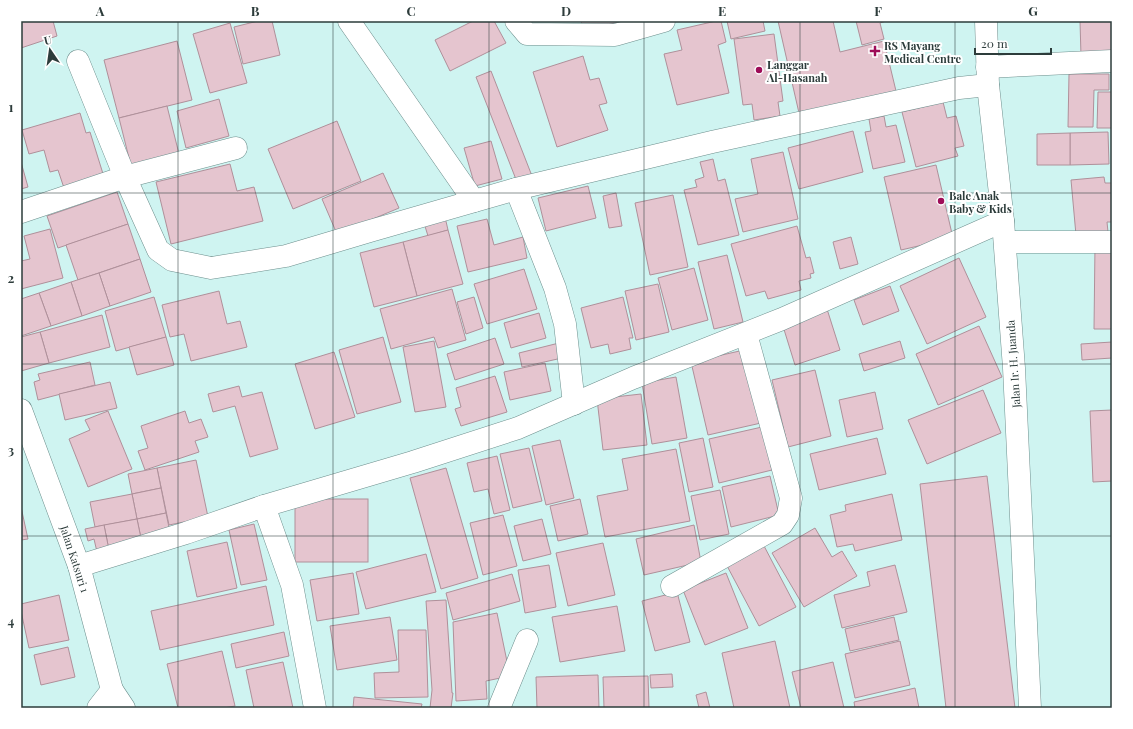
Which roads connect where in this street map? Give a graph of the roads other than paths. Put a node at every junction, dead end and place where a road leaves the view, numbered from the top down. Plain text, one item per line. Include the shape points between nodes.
1 (349, 21) edge
2 (516, 21) edge
3 (664, 21) edge
4 (986, 21) edge
5 (78, 61) dead end
6 (1112, 61) edge
7 (988, 76) junction
8 (236, 148) dead end
9 (125, 177) junction
10 (516, 189) junction
11 (474, 201) junction
12 (21, 212) edge
13 (1003, 221) junction
14 (1004, 242) junction
15 (1112, 242) edge
16 (746, 334) junction
17 (574, 404) junction
18 (21, 410) edge
19 (264, 506) junction
20 (79, 566) junction
21 (672, 586) dead end
22 (527, 640) dead end
23 (112, 690) junction
24 (98, 708) edge
25 (124, 708) edge
26 (315, 708) edge
27 (499, 708) edge
28 (1030, 708) edge

1 - 11 street
2 - 3 street via 527,34 615,35
4 - 7 street, Jalan Ir. H. Juanda
5 - 9 street
6 - 7 street
7 - 10 street via 959,88 712,142
7 - 13 street, Jalan Ir. H. Juanda
8 - 9 street
9 - 11 street via 158,250 172,260 211,268 286,256
9 - 12 street
10 - 11 street
10 - 17 street via 555,288 565,324
13 - 14 street, Jalan Ir. H. Juanda
13 - 16 street
14 - 15 street
14 - 28 street, Jalan Ir. H. Juanda via 1014,368
16 - 17 street
16 - 21 street via 791,498 788,515 782,524
17 - 19 street via 518,428
18 - 20 street, Jalan Katsuri 1
19 - 20 street
19 - 26 street via 292,585
20 - 23 street, Jalan Katsuri 1
22 - 27 street
23 - 24 street
23 - 25 street, Jalan Katsuri 1

